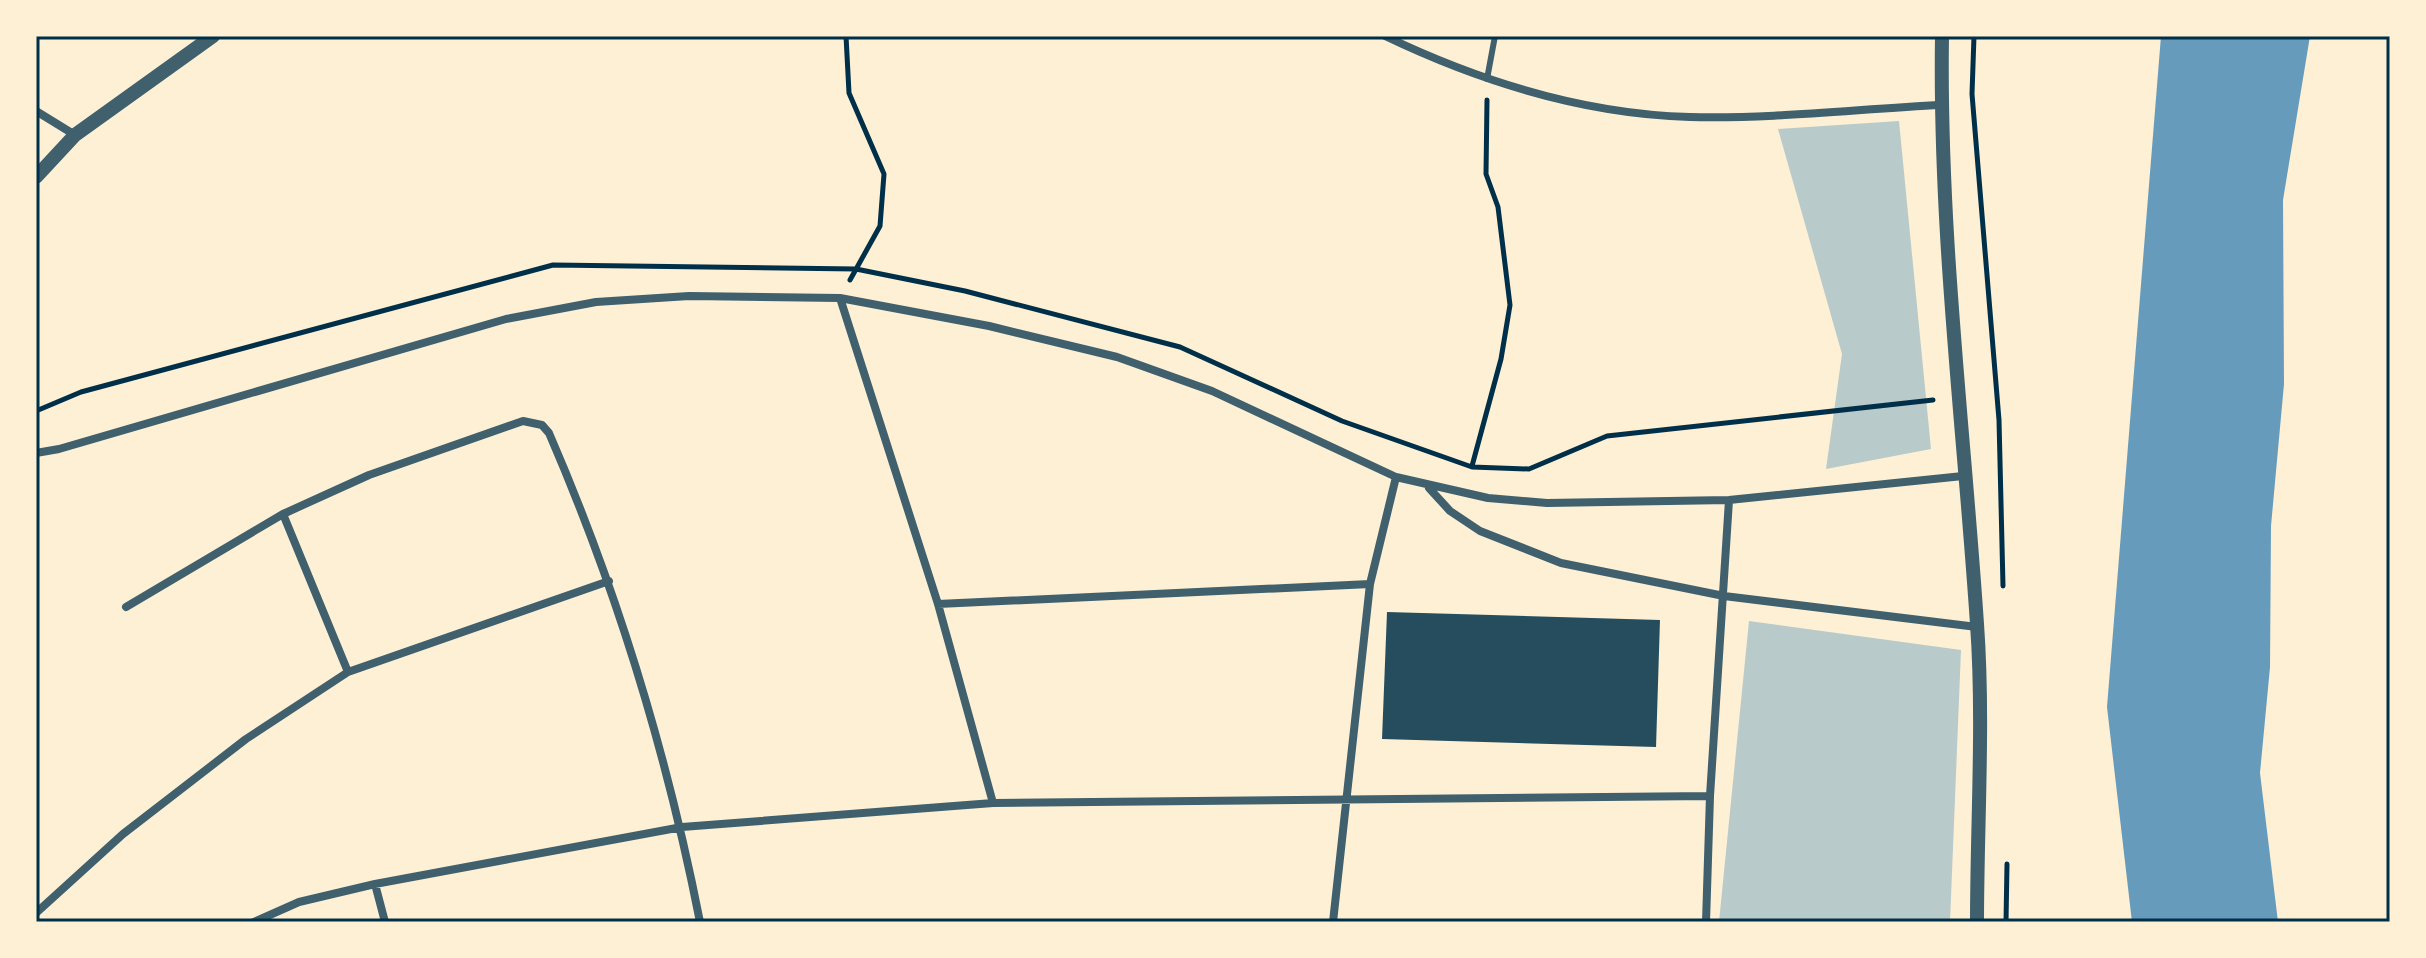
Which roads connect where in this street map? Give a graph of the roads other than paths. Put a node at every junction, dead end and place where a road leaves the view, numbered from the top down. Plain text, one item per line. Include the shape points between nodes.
1 (213, 36) edge
2 (1385, 36) edge
3 (1495, 36) edge
4 (1942, 36) edge
5 (1487, 79) junction
6 (1941, 105) junction
7 (36, 111) edge
8 (75, 135) junction
9 (36, 177) edge
10 (840, 298) junction
11 (36, 453) edge
12 (1963, 476) junction
13 (1396, 477) junction
14 (1428, 487) junction
15 (1729, 500) junction
16 (283, 514) junction
17 (609, 581) junction
18 (1370, 584) junction
19 (1724, 596) junction
20 (938, 604) junction
21 (126, 607) dead end
22 (1977, 627) junction
23 (348, 672) junction
24 (1710, 796) junction
25 (1346, 797) junction
26 (993, 803) junction
27 (682, 827) junction
28 (375, 884) junction
29 (36, 913) edge
30 (254, 922) edge
31 (385, 922) edge
32 (700, 922) edge
33 (1333, 922) edge
34 (1706, 922) edge
35 (1977, 922) edge

1 - 8 street
2 - 5 street
3 - 5 lane
4 - 6 street
5 - 6 street via 1594,107 1690,117
6 - 12 street
7 - 8 street
8 - 9 street
10 - 11 street via 689,296 596,302 521,316
10 - 13 street via 1117,357 1212,391
10 - 20 street
12 - 15 street
12 - 22 street
13 - 14 street
13 - 18 street
14 - 15 street via 1547,503
14 - 19 street via 1450,511 1480,531 1561,563
15 - 19 street
16 - 17 street via 369,475 523,421 542,425 549,433
16 - 21 street
16 - 23 street
17 - 23 street
17 - 27 street
18 - 20 street
18 - 25 street
19 - 22 street
19 - 24 street
20 - 26 street
22 - 35 street
23 - 29 street via 246,739 123,834
24 - 25 street
24 - 34 street
25 - 26 street
25 - 33 street
26 - 27 street
27 - 28 street
27 - 32 street
28 - 30 street via 299,902
28 - 31 street

